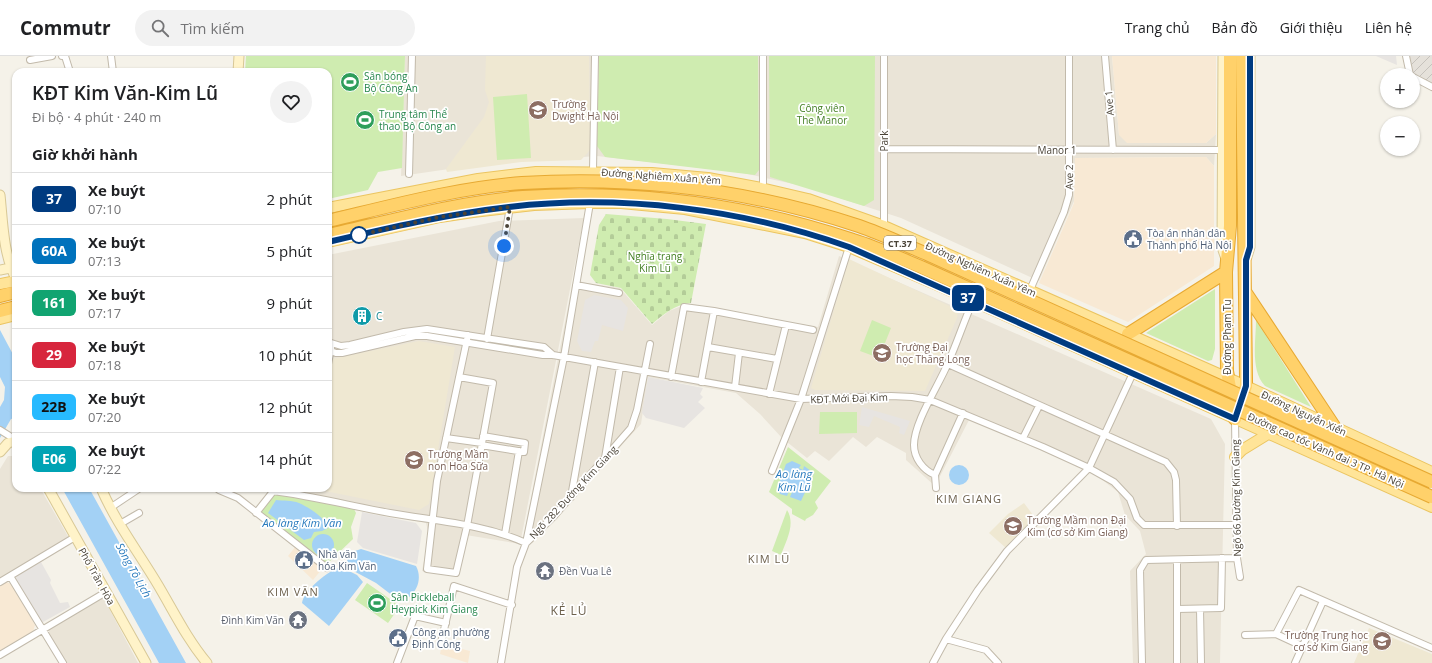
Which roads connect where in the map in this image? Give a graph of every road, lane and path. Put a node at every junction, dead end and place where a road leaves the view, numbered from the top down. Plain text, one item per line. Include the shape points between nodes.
1 (52, 56) edge
2 (62, 56) edge
3 (111, 56) edge
4 (239, 56) edge
5 (412, 56) edge
6 (595, 56) edge
7 (763, 56) edge
8 (884, 56) edge
9 (1068, 56) edge
10 (1105, 56) edge
11 (1223, 56) edge
12 (1230, 56) edge
13 (1242, 56) edge
14 (1250, 56) edge
15 (1406, 56) edge
16 (30, 60) dead end
17 (69, 68) edge
18 (112, 68) edge
19 (238, 68) edge
20 (1409, 68) edge
21 (1420, 81) edge
22 (1432, 87) edge
23 (884, 149) junction
24 (1069, 150) junction
25 (1113, 150) junction
26 (1236, 150) junction
27 (593, 171) junction
28 (409, 174) dead end
29 (761, 188) junction
30 (0, 195) edge
31 (590, 202) junction
32 (332, 207) edge
33 (510, 207) junction
34 (332, 220) edge
35 (754, 221) junction
36 (884, 226) junction
37 (332, 234) edge
38 (332, 241) edge
39 (849, 247) junction
40 (1227, 267) junction
41 (10, 268) junction
42 (0, 270) edge
43 (12, 272) edge
44 (12, 281) edge
45 (0, 284) edge
46 (576, 284) junction
47 (1030, 290) junction
48 (12, 293) edge
49 (619, 293) dead end
50 (1246, 293) junction
51 (0, 296) edge
52 (973, 301) junction
53 (12, 309) edge
54 (714, 311) junction
55 (12, 315) edge
56 (1, 316) edge
57 (786, 325) junction
58 (813, 330) dead end
59 (1128, 334) junction
60 (467, 338) junction
61 (487, 339) junction
62 (650, 344) dead end
63 (544, 347) junction
64 (708, 347) junction
65 (332, 348) edge
66 (740, 353) junction
67 (543, 355) junction
68 (554, 355) junction
69 (564, 357) junction
70 (777, 359) junction
71 (595, 362) junction
72 (948, 364) junction
73 (1201, 366) joint
74 (620, 367) junction
75 (645, 372) junction
76 (1133, 373) junction
77 (459, 377) junction
78 (670, 377) junction
79 (1227, 378) junction
80 (701, 382) junction
81 (1246, 386) junction
82 (735, 387) junction
83 (768, 394) junction
84 (801, 399) junction
85 (930, 400) junction
86 (1039, 406) junction
87 (963, 413) junction
88 (1235, 419) junction
89 (1334, 426) junction
90 (0, 430) edge
91 (1105, 434) junction
92 (1268, 434) junction
93 (483, 436) junction
94 (446, 438) junction
95 (1023, 438) junction
96 (506, 440) junction
97 (12, 441) edge
98 (12, 443) edge
99 (482, 444) junction
100 (504, 449) junction
101 (1386, 450) junction
102 (519, 451) junction
103 (0, 452) edge
104 (1235, 457) junction
105 (605, 458) junction
106 (1089, 468) junction
107 (772, 471) dead end
108 (1432, 472) edge
109 (935, 475) junction
110 (1432, 481) edge
111 (936, 488) dead end
112 (50, 492) edge
113 (103, 492) edge
114 (134, 492) edge
115 (224, 492) edge
116 (273, 492) edge
117 (288, 492) edge
118 (307, 492) edge
119 (307, 495) junction
120 (571, 496) junction
121 (1432, 497) edge
122 (1432, 507) edge
123 (110, 508) junction
124 (139, 513) dead end
125 (256, 513) junction
126 (432, 519) junction
127 (120, 524) junction
128 (1236, 525) junction
129 (467, 526) junction
130 (1176, 526) junction
131 (505, 534) junction
132 (75, 537) junction
133 (526, 543) junction
134 (1222, 558) junction
135 (1237, 558) junction
136 (1177, 560) junction
137 (327, 568) dead end
138 (10, 576) junction
139 (1240, 577) dead end
140 (0, 582) edge
141 (106, 592) junction
142 (1323, 601) junction
143 (512, 605) junction
144 (1178, 609) junction
145 (1200, 609) junction
146 (446, 623) junction
147 (43, 630) junction
148 (1276, 634) junction
149 (1245, 635) dead end
150 (946, 639) junction
151 (441, 643) dead end
152 (1302, 646) junction
153 (1432, 648) edge
154 (0, 655) edge
155 (142, 662) edge
156 (63, 663) edge
157 (207, 663) edge
158 (396, 663) edge
159 (501, 663) edge
160 (933, 663) edge
161 (998, 663) edge
162 (1142, 663) edge
163 (1177, 663) edge
164 (1201, 663) edge
165 (1295, 663) edge

1 - 16 street
2 - 17 street via 65,56
3 - 18 street
4 - 19 main road
5 - 28 street
6 - 27 street
7 - 29 street
8 - 23 street, Park
9 - 24 street, Ave 2
10 - 25 street, Ave 1
11 - 26 main road, Đường Phạm Tu
12 - 26 highway, Đường Phạm Tu
13 - 26 highway, Đường Phạm Tu
14 - 26 main road, Đường Phạm Tu
15 - 20 street
21 - 22 street
23 - 24 street, Manor 1
23 - 36 street, Park
24 - 25 street, Manor 1
24 - 47 street, Ave 2 via 1067,203
25 - 26 street, Manor 1
26 - 40 highway, Đường Phạm Tu
26 - 50 highway, Đường Phạm Tu via 1246,260
27 - 29 main road, Đường Nghiêm Xuân Yêm via 708,178
27 - 32 main road, Đường Nghiêm Xuân Yêm via 536,172 478,179
29 - 35 main road
29 - 36 main road, Đường Nghiêm Xuân Yêm via 808,199
30 - 41 main road
31 - 33 main road
31 - 35 main road via 685,209
31 - 46 street
33 - 38 main road via 440,217
33 - 61 street
34 - 110 highway, Đường cao tốc Vành đai 3 TP. Hà Nội / CT.37, bridge via 430,197 521,183 646,183 700,188 776,202 860,227 927,254
35 - 39 main road via 817,236
36 - 47 main road, Đường Nghiêm Xuân Yêm
37 - 121 highway, Đường cao tốc Vành đai 3 TP. Hà Nội / CT.37, bridge via 432,211 522,198 645,197 698,202 772,216 855,240 921,267
39 - 52 main road
39 - 84 street
40 - 59 highway
40 - 79 highway, Đường Phạm Tu
41 - 42 main road
41 - 43 main road
44 - 45 main road
46 - 49 street
46 - 69 street
47 - 59 main road, Đường Nghiêm Xuân Yêm
48 - 51 highway
50 - 81 highway, Đường Phạm Tu
50 - 89 highway
52 - 72 street
52 - 76 main road
53 - 56 highway
54 - 57 street
54 - 64 street
54 - 78 street via 684,306
55 - 56 main road
57 - 58 street
57 - 70 street
59 - 73 main road, Đường Nghiêm Xuân Yêm
60 - 61 street
60 - 65 street via 439,334 404,335 342,353
60 - 67 street, KĐT Mới Đại Kim
60 - 77 street
61 - 63 street
62 - 75 street, Ngõ 282 Đường Kim Giang
63 - 67 street
63 - 68 street
64 - 66 street
64 - 80 street
66 - 70 street
66 - 82 street
67 - 68 street, KĐT Mới Đại Kim
68 - 69 street, KĐT Mới Đại Kim
69 - 71 street, KĐT Mới Đại Kim
69 - 133 street
70 - 83 street
71 - 74 street, KĐT Mới Đại Kim
71 - 120 street
72 - 85 street
72 - 86 street
73 - 79 main road, Đường Nguyễn Xiển
74 - 75 street, KĐT Mới Đại Kim
74 - 105 street
75 - 78 street, KĐT Mới Đại Kim
75 - 105 street, Ngõ 282 Đường Kim Giang via 631,428
76 - 88 main road
76 - 91 street
77 - 93 street via 493,383
77 - 94 street
78 - 80 street, KĐT Mới Đại Kim
79 - 81 main road, Đường Nguyễn Xiển
79 - 88 highway, Đường Phạm Tu
80 - 82 street, KĐT Mới Đại Kim
81 - 88 highway, Đường Phạm Tu
81 - 89 main road, Đường Nguyễn Xiển
82 - 83 street, KĐT Mới Đại Kim
83 - 84 street, KĐT Mới Đại Kim
84 - 85 street, KĐT Mới Đại Kim via 891,396
84 - 107 street
85 - 87 street, KĐT Mới Đại Kim
85 - 109 street via 916,430 914,443 915,452 922,466 927,472
86 - 91 street
86 - 95 street
87 - 95 street, KĐT Mới Đại Kim
87 - 109 street
88 - 92 main road
88 - 104 street, Ngõ 66 Đường Kim Giang
89 - 101 main road, Đường Nguyễn Xiển
90 - 97 street
91 - 106 street
91 - 130 street via 1166,462 1174,472
92 - 104 main road
92 - 122 main road
93 - 96 street
93 - 99 street
94 - 99 street
94 - 126 street
95 - 106 street, KĐT Mới Đại Kim
96 - 100 street
96 - 102 street via 525,443 524,452
98 - 103 main road
99 - 100 street
99 - 129 street
100 - 102 street
101 - 108 main road, Đường Nguyễn Xiển
101 - 110 main road, Đường Nguyễn Xiển via 1392,461
102 - 131 street
104 - 128 street, Ngõ 66 Đường Kim Giang
105 - 120 street, Ngõ 282 Đường Kim Giang
106 - 130 street, KĐT Mới Đại Kim via 1114,482 1130,499 1137,518 1144,525
106 - 150 street via 1007,551
109 - 111 street
112 - 132 main road, Phố Trần Hòa
113 - 123 main road
114 - 123 street
115 - 125 street via 238,498
116 - 125 street
117 - 119 street
118 - 119 street
119 - 126 street via 390,513
120 - 133 street, Ngõ 282 Đường Kim Giang
123 - 127 main road
124 - 127 street
125 - 137 street
126 - 129 street
126 - 129 street via 427,569 456,573
127 - 157 main road via 186,634
128 - 130 street, KĐT Mới Đại Kim
128 - 135 street, Ngõ 66 Đường Kim Giang
129 - 131 street
131 - 133 street
132 - 138 street
132 - 141 main road, Phố Trần Hòa
133 - 143 street, Ngõ 282 Đường Kim Giang via 517,567
134 - 135 street
134 - 136 street
134 - 145 street via 1221,608
135 - 139 street, Ngõ 66 Đường Kim Giang
136 - 144 street
136 - 162 street via 1146,560 1141,566
138 - 140 street
138 - 147 street
141 - 147 street
141 - 155 main road, Phố Trần Hòa
142 - 148 street via 1299,590
142 - 152 street
142 - 153 street
143 - 146 street via 454,586
143 - 159 street, Ngõ 282 Đường Kim Giang
144 - 145 street
144 - 163 street
145 - 164 street
146 - 151 street
146 - 158 street via 415,616
147 - 154 street
147 - 156 street
148 - 149 street
148 - 152 street
150 - 160 street
150 - 161 street via 986,650
152 - 165 street

